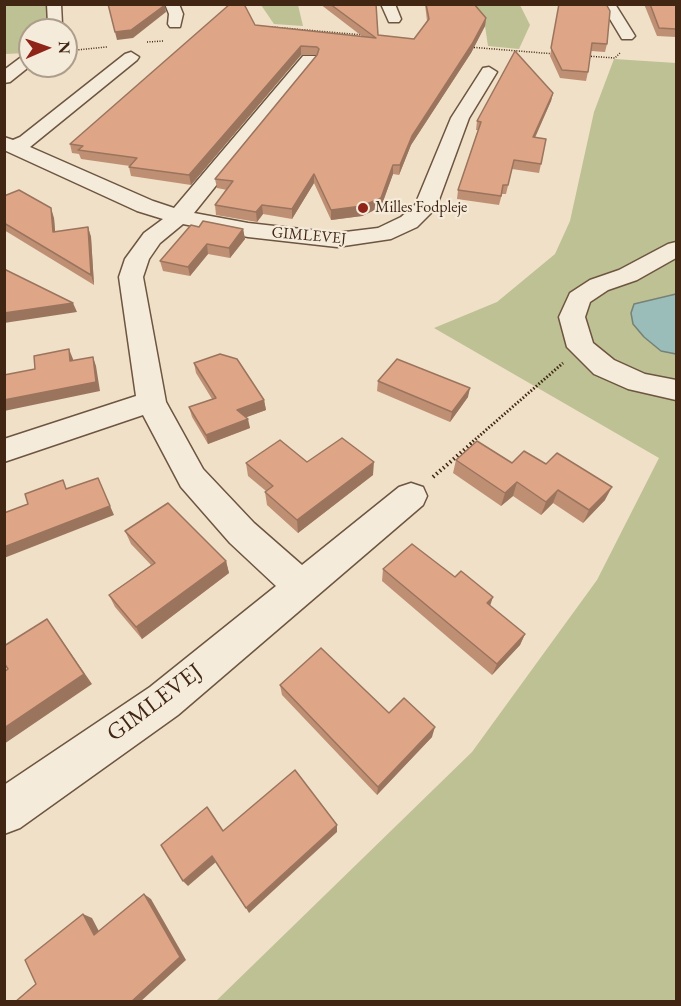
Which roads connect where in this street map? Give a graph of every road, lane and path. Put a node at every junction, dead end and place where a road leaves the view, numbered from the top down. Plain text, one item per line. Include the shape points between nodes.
1 (172, 4) edge
2 (388, 4) edge
3 (517, 4) edge
4 (609, 5) edge
5 (394, 19) dead end
6 (175, 24) dead end
7 (265, 28) edge
8 (364, 35) edge
9 (627, 36) joint
10 (167, 40) dead end
11 (147, 43) dead end
12 (113, 46) edge
13 (461, 46) edge
14 (78, 50) edge
15 (560, 54) edge
16 (582, 56) edge
17 (131, 57) dead end
18 (309, 59) edge
19 (18, 67) edge
20 (489, 72) dead end
21 (4, 78) edge
22 (11, 149) edge
23 (179, 217) junction
24 (676, 249) edge
25 (581, 347) junction
26 (676, 390) edge
27 (151, 402) junction
28 (4, 451) edge
29 (411, 496) joint
30 (301, 587) junction
31 (4, 812) edge

1 - 6 street
2 - 5 street
3 - 4 path
4 - 9 street
7 - 8 path
9 - 16 path via 618,38 618,57
10 - 11 path
12 - 14 path
13 - 15 path
17 - 22 street, GIMLEVEJ via 27,141
18 - 23 street
19 - 21 street
20 - 23 street, GIMLEVEJ via 460,118 425,207 409,222 383,234 337,240
22 - 23 street, GIMLEVEJ
23 - 27 street via 152,238 137,259 131,277
24 - 25 street via 579,298 572,317
25 - 26 street via 604,367 638,382
25 - 29 path
27 - 28 street
27 - 30 street via 192,478 242,533
29 - 30 street, GIMLEVEJ
30 - 31 street, GIMLEVEJ via 164,700

